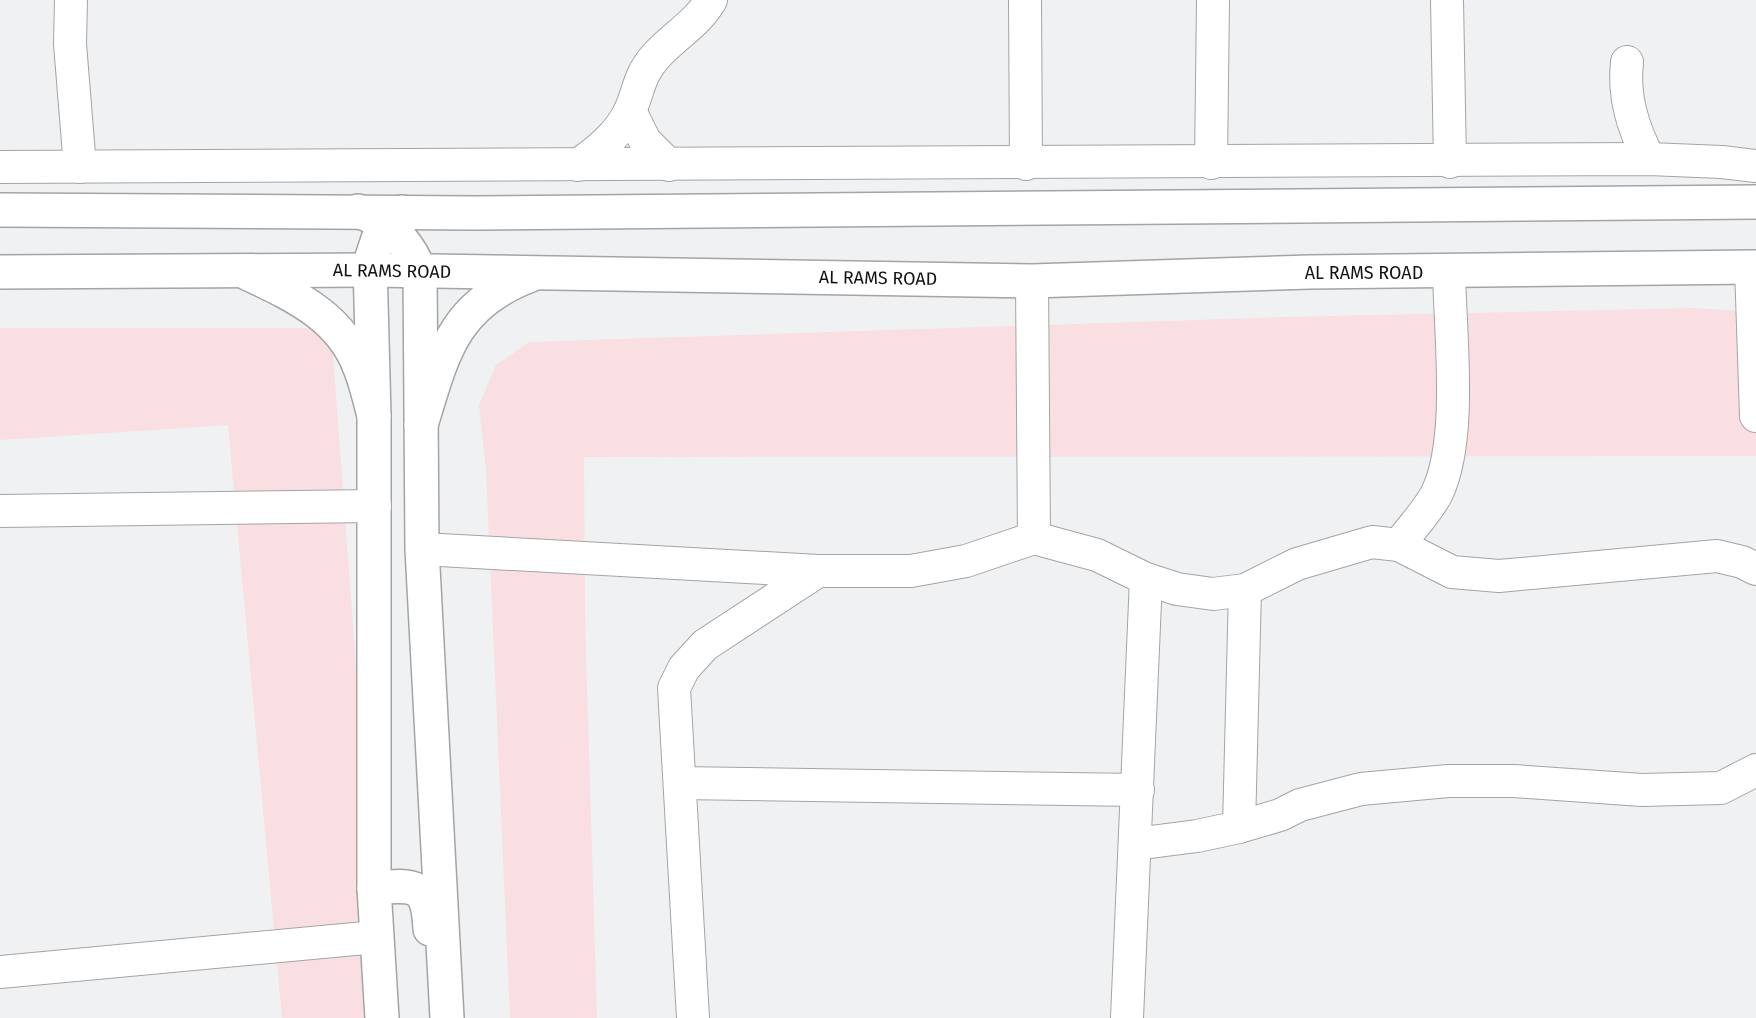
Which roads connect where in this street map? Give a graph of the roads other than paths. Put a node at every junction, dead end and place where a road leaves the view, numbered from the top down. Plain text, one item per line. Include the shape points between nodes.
1 (71, 0) edge
2 (711, 0) edge
3 (1025, 0) edge
4 (1213, 0) edge
5 (1447, 0) edge
6 (1627, 62) dead end
7 (630, 111) junction
8 (1649, 159) junction
9 (1450, 162) junction
10 (1211, 163) junction
11 (1026, 164) junction
12 (578, 165) junction
13 (669, 165) junction
14 (1756, 166) edge
15 (0, 167) edge
16 (80, 167) junction
17 (1756, 202) edge
18 (0, 210) edge
19 (395, 219) junction
20 (1754, 267) edge
21 (237, 269) junction
22 (370, 270) junction
23 (420, 271) junction
24 (0, 272) edge
25 (536, 272) junction
26 (1449, 272) junction
27 (1032, 281) junction
28 (374, 416) junction
29 (1756, 416) edge
30 (421, 425) junction
31 (375, 506) junction
32 (0, 511) edge
33 (1034, 538) junction
34 (1399, 545) junction
35 (422, 549) junction
36 (1756, 569) edge
37 (819, 571) junction
38 (1146, 579) junction
39 (1245, 590) junction
40 (1756, 770) edge
41 (681, 783) junction
42 (1138, 790) junction
43 (1239, 827) junction
44 (1136, 844) junction
45 (374, 888) junction
46 (376, 937) junction
47 (0, 972) edge
48 (382, 1018) edge
49 (433, 1018) edge
50 (447, 1018) edge
51 (693, 1018) edge
52 (1127, 1018) edge

1 - 16 street via 70,44
2 - 7 street via 692,25 657,55 644,72
3 - 11 street
4 - 10 street
5 - 9 street
6 - 8 street via 1629,111
7 - 12 street via 608,142
7 - 13 street via 645,141
8 - 9 street
8 - 14 street
9 - 10 street
10 - 11 street
11 - 13 street
12 - 13 street
12 - 16 street
15 - 16 street
17 - 19 main road
18 - 19 main road via 358,211
19 - 22 main road via 376,245
19 - 23 main road
20 - 26 main road, AL RAMS ROAD
20 - 29 street
21 - 22 main road, AL RAMS ROAD
21 - 24 main road, AL RAMS ROAD
21 - 28 main road via 307,303 329,320 360,367
22 - 23 main road, AL RAMS ROAD
22 - 28 main road
23 - 25 main road, AL RAMS ROAD
23 - 30 main road
25 - 27 main road, AL RAMS ROAD
25 - 30 main road via 494,292 460,324 439,365
26 - 27 main road, AL RAMS ROAD via 1309,272
26 - 34 street via 1452,417 1448,465 1436,494
27 - 33 street
28 - 31 main road
30 - 35 main road
31 - 32 street
31 - 45 main road
33 - 37 street via 966,561 911,571
33 - 38 street via 1096,555
34 - 36 street via 1452,572 1499,576 1717,556
34 - 39 street via 1372,542 1347,548 1297,564
35 - 37 street
35 - 50 main road
37 - 41 street via 705,645 684,668 674,688
38 - 39 street via 1176,589 1212,594
38 - 42 street
39 - 43 street
40 - 43 street via 1720,788 1641,790 1514,781 1448,781 1361,789
41 - 42 street
41 - 51 street
42 - 44 street
43 - 44 street
44 - 52 street
45 - 46 main road
45 - 49 main road via 412,888 429,904
46 - 47 street
46 - 48 main road

